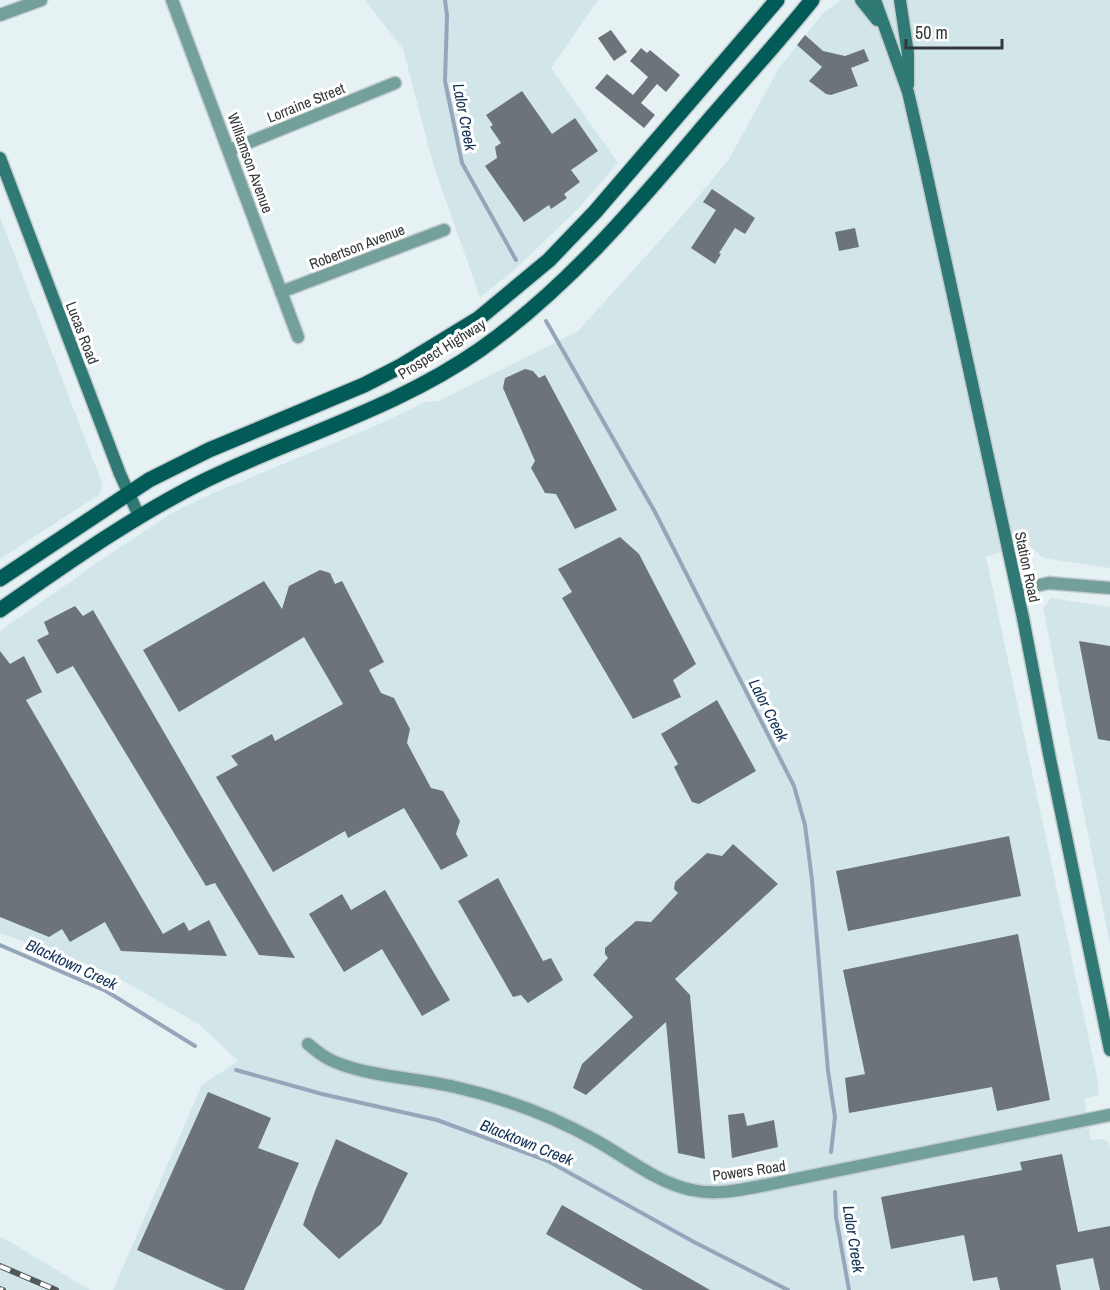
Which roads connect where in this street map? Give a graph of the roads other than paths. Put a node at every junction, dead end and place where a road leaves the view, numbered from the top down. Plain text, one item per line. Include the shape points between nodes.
1 (41, 0) edge
2 (171, 0) edge
3 (777, 0) edge
4 (861, 0) edge
5 (874, 0) edge
6 (900, 0) edge
7 (812, 2) edge
8 (0, 15) edge
9 (885, 30) junction
10 (395, 83) dead end
11 (908, 92) junction
12 (230, 150) junction
13 (0, 158) edge
14 (444, 230) dead end
15 (281, 292) junction
16 (298, 337) dead end
17 (128, 493) junction
18 (139, 516) junction
19 (0, 579) edge
20 (1110, 588) edge
21 (1017, 590) junction
22 (0, 610) edge
23 (308, 1044) dead end
24 (1110, 1050) edge
25 (1110, 1115) edge

1 - 8 street
2 - 12 street, Williamson Avenue
3 - 17 main road, Prospect Highway via 595,212 549,260 478,319 401,366 209,450
4 - 9 main road
5 - 9 main road, Station Road
6 - 11 main road, Station Road via 908,54
7 - 18 main road, Prospect Highway via 611,235 564,282 480,349 421,386 208,479
9 - 11 main road, Station Road
10 - 12 street, Lorraine Street
11 - 21 main road, Station Road
12 - 15 street, Williamson Avenue
13 - 17 main road, Lucas Road
14 - 15 street, Robertson Avenue
15 - 16 street, Williamson Avenue
17 - 18 main road, Lucas Road
17 - 19 main road, Prospect Highway
18 - 22 main road, Prospect Highway
20 - 21 street via 1049,583
21 - 24 main road, Station Road
23 - 25 street, Powers Road via 334,1062 456,1087 507,1102 567,1126 678,1186 707,1192 756,1187

